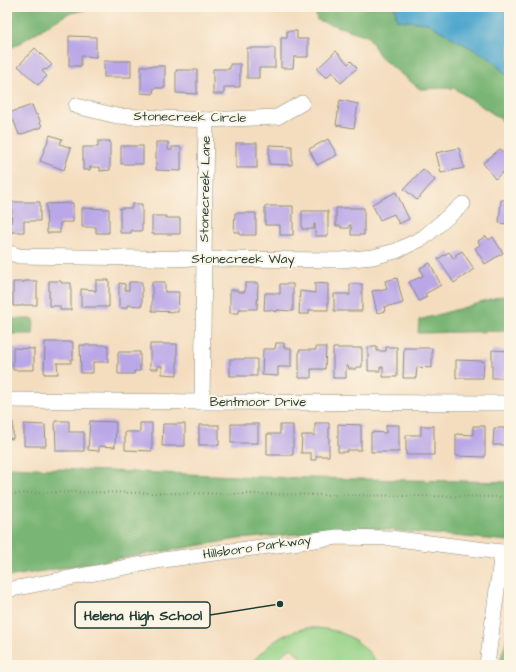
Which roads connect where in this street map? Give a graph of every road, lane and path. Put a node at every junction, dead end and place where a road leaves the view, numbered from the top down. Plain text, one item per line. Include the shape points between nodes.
1 (302, 103) dead end
2 (76, 106) dead end
3 (206, 120) junction
4 (463, 204) dead end
5 (7, 252) edge
6 (204, 259) junction
7 (7, 400) edge
8 (202, 402) junction
9 (509, 403) edge
10 (7, 494) edge
11 (509, 497) edge
12 (505, 552) edge
13 (7, 590) edge
14 (487, 665) edge

1 - 3 street, Stonecreek Circle via 277,117
2 - 3 street, Stonecreek Circle via 117,116
3 - 6 street, Stonecreek Lane
4 - 6 street, Stonecreek Way via 423,238 396,251 373,257 341,260
5 - 6 street, Stonecreek Way via 19,256
6 - 8 street, Stonecreek Lane
7 - 8 street, Bentmoor Drive
8 - 9 street, Bentmoor Drive
10 - 11 path via 68,492
12 - 13 street, Hillsboro Parkway via 390,538 337,537 163,560
12 - 14 street

